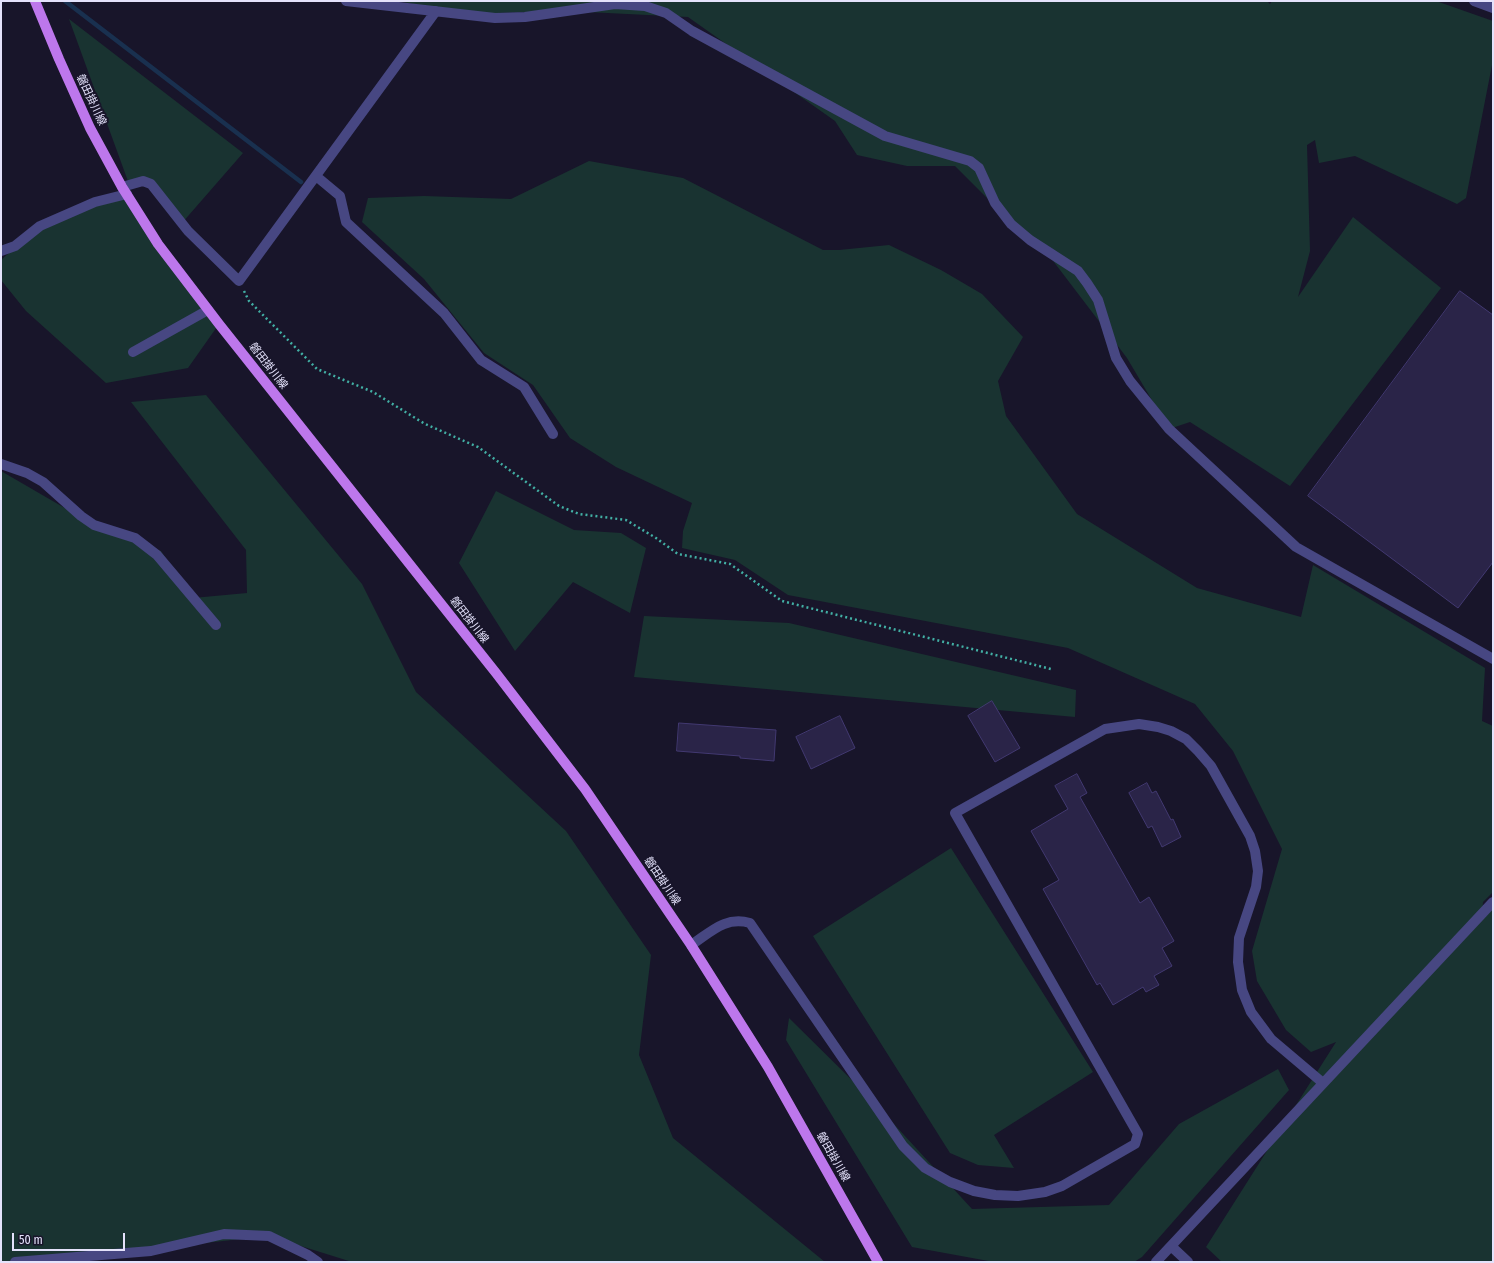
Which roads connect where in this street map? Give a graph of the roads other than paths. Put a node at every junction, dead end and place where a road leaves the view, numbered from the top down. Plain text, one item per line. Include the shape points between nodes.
1 (35, 1) edge
2 (346, 1) edge
3 (1474, 1) edge
4 (1493, 8) edge
5 (436, 11) junction
6 (316, 176) junction
7 (124, 190) junction
8 (1, 251) edge
9 (208, 310) junction
10 (133, 352) dead end
11 (553, 434) dead end
12 (1, 464) edge
13 (216, 625) dead end
14 (1493, 659) edge
15 (1493, 902) edge
16 (691, 945) junction
17 (1323, 1083) junction
18 (1171, 1246) junction
19 (15, 1262) edge
20 (318, 1262) edge
21 (878, 1262) edge
22 (1156, 1262) edge
23 (1188, 1262) edge

1 - 7 main road, 磐田掛川線 via 90,128
2 - 5 street
3 - 4 street
5 - 6 street
5 - 14 street via 495,18 525,17 615,4 645,6 666,12 692,31 885,136 970,161 979,168 995,203 1011,224 1030,240 1078,271 1087,283 1098,300 1116,358 1130,381 1169,430 1296,548
6 - 7 street via 239,281 188,231 152,184 143,181
6 - 11 street via 340,196 346,222 444,313 481,360 524,388
7 - 8 street via 40,226 15,246
7 - 9 main road, 磐田掛川線 via 158,244
9 - 10 street
9 - 16 main road, 磐田掛川線 via 586,789
12 - 13 street via 43,482 94,524 135,538 157,555
15 - 17 street
16 - 17 street via 723,923 739,920 750,923 903,1146 925,1168 950,1182 995,1195 1018,1196 1062,1186 1135,1144 1138,1134 955,812 1105,729 1139,724 1158,727 1186,739 1211,766 1250,836 1258,871 1252,902 1239,938 1238,962 1242,990 1251,1012 1270,1039
16 - 21 main road, 磐田掛川線 via 768,1067
17 - 18 street
18 - 22 street
18 - 23 street
19 - 20 street via 150,1251 224,1234 269,1236

